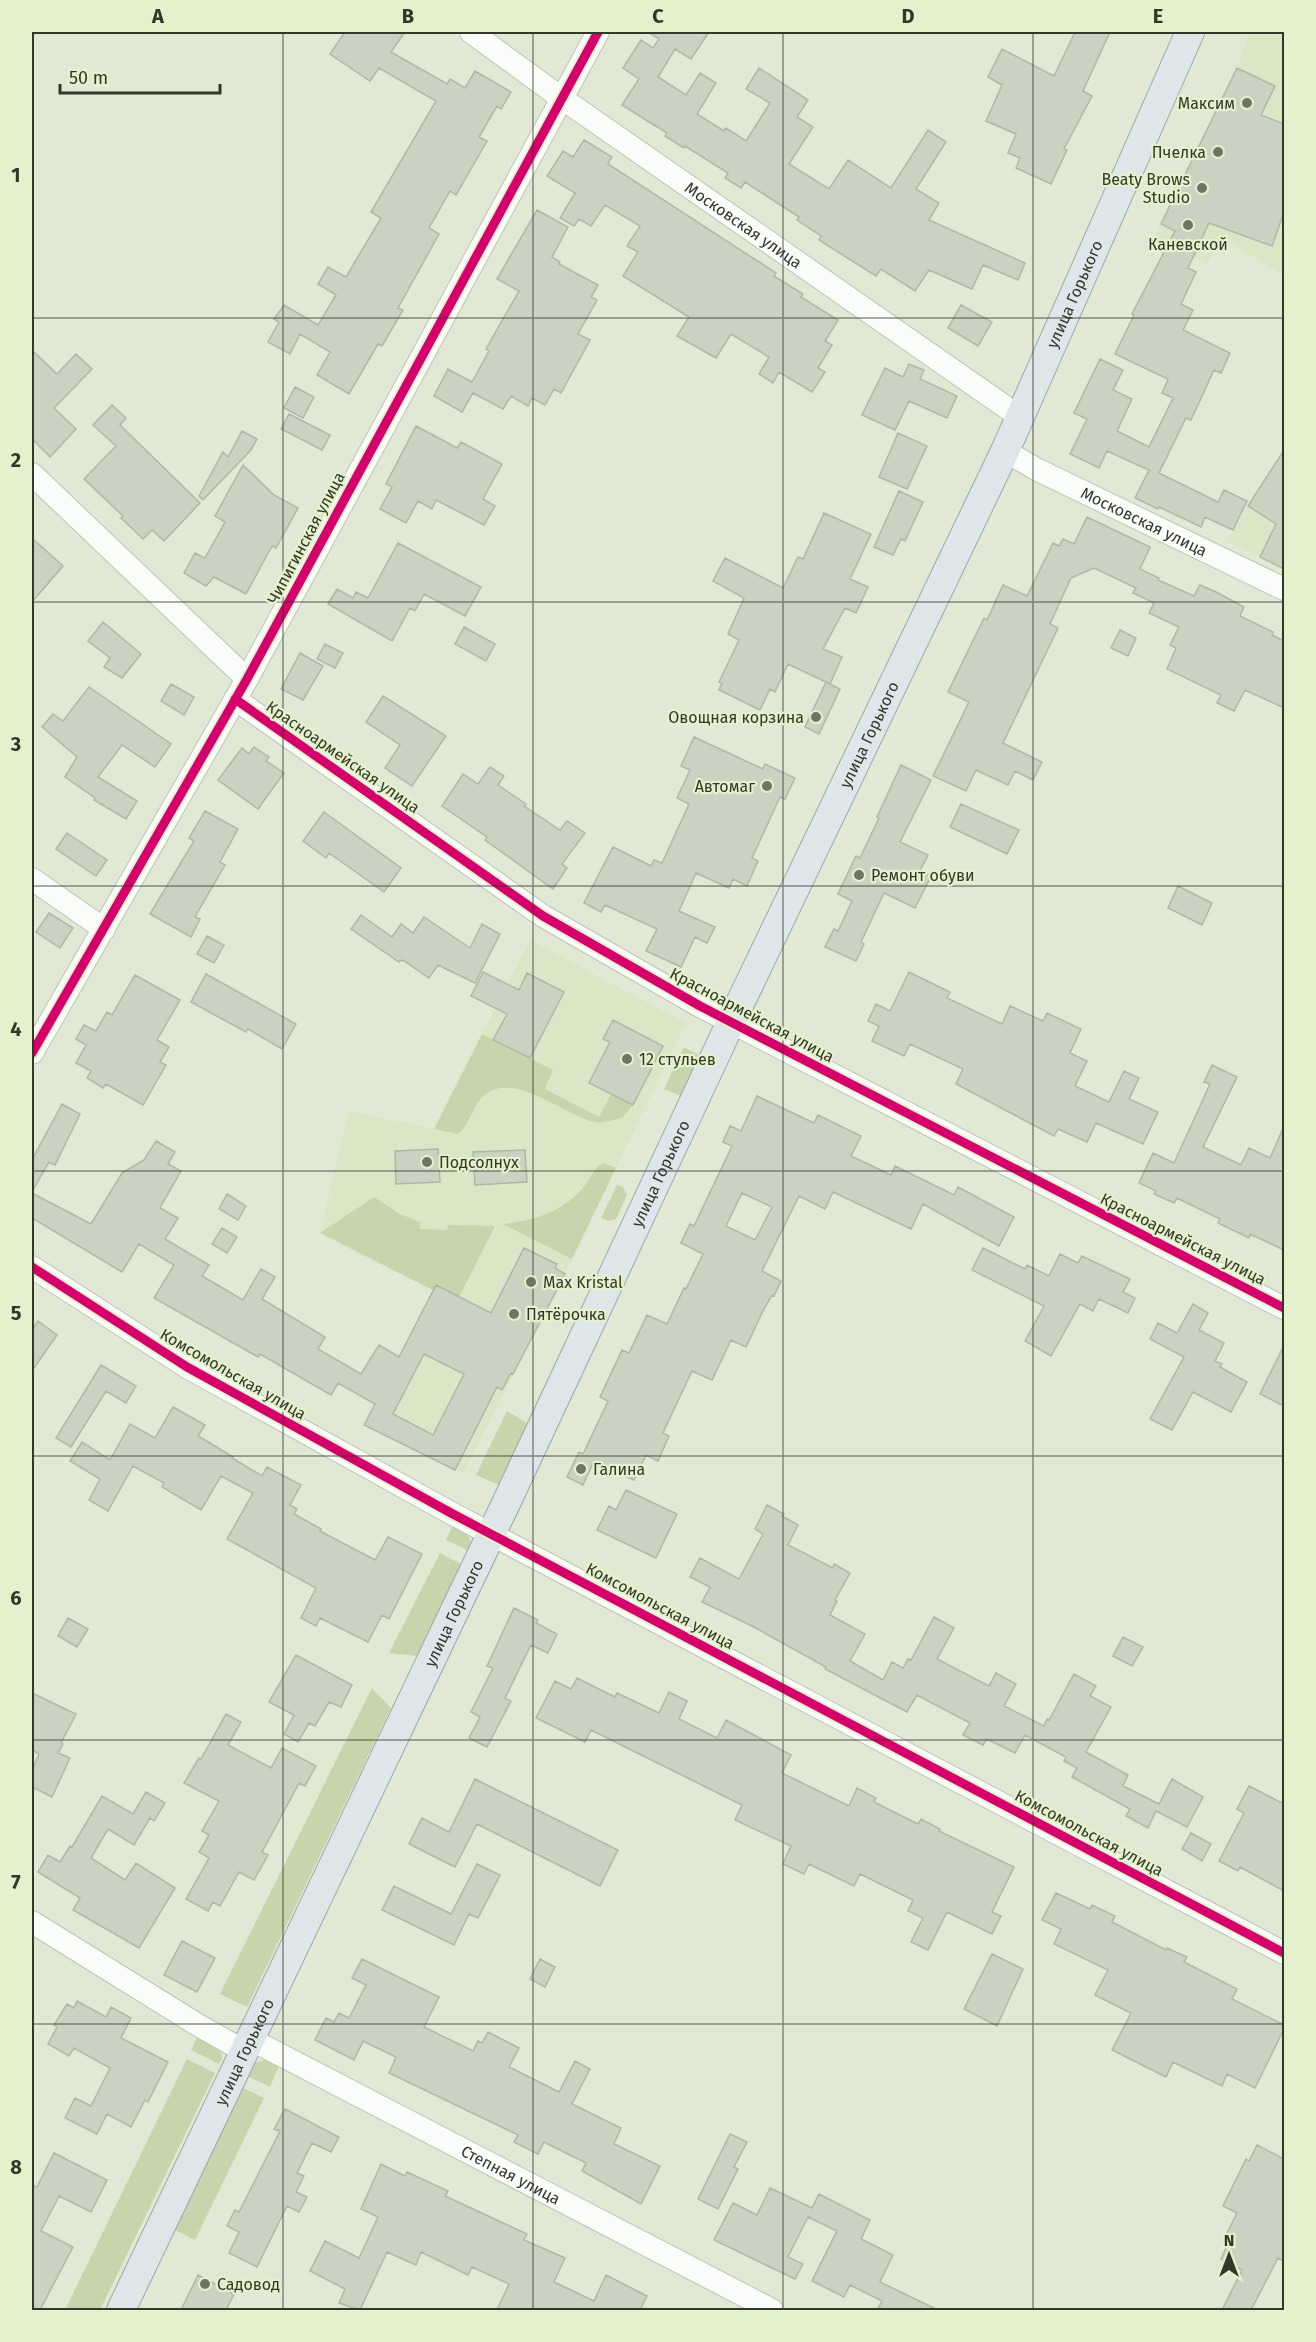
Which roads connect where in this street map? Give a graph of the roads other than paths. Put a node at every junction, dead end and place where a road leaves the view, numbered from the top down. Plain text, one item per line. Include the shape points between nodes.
1 (471, 32) edge
2 (598, 32) edge
3 (1190, 32) edge
4 (560, 97) junction
5 (1020, 417) junction
6 (1005, 451) junction
7 (32, 474) edge
8 (1284, 589) edge
9 (246, 679) junction
10 (235, 699) junction
11 (32, 879) edge
12 (104, 929) junction
13 (731, 1022) junction
14 (32, 1053) edge
15 (32, 1267) edge
16 (1284, 1308) edge
17 (491, 1534) junction
18 (32, 1922) edge
19 (1284, 1953) edge
20 (247, 2045) junction
21 (121, 2310) edge
22 (772, 2310) edge

1 - 4 street, Московская улица
2 - 4 street, Чипигинская улица
3 - 5 main road, улица Горького
4 - 5 street, Московская улица
4 - 9 street, Чипигинская улица
5 - 6 main road, улица Горького
6 - 8 street, Московская улица
6 - 13 main road, улица Горького
7 - 9 street
9 - 10 street, Чипигинская улица
10 - 12 street, Чипигинская улица
10 - 13 street, Красноармейская улица via 543,916
11 - 12 street
12 - 14 street, Чипигинская улица
13 - 16 street, Красноармейская улица
13 - 17 main road, улица Горького
15 - 17 street, Комсомольская улица via 187,1367
17 - 19 street, Комсомольская улица
17 - 20 main road, улица Горького
18 - 20 street, Степная улица via 198,2025
20 - 21 main road, улица Горького
20 - 22 street, Степная улица

